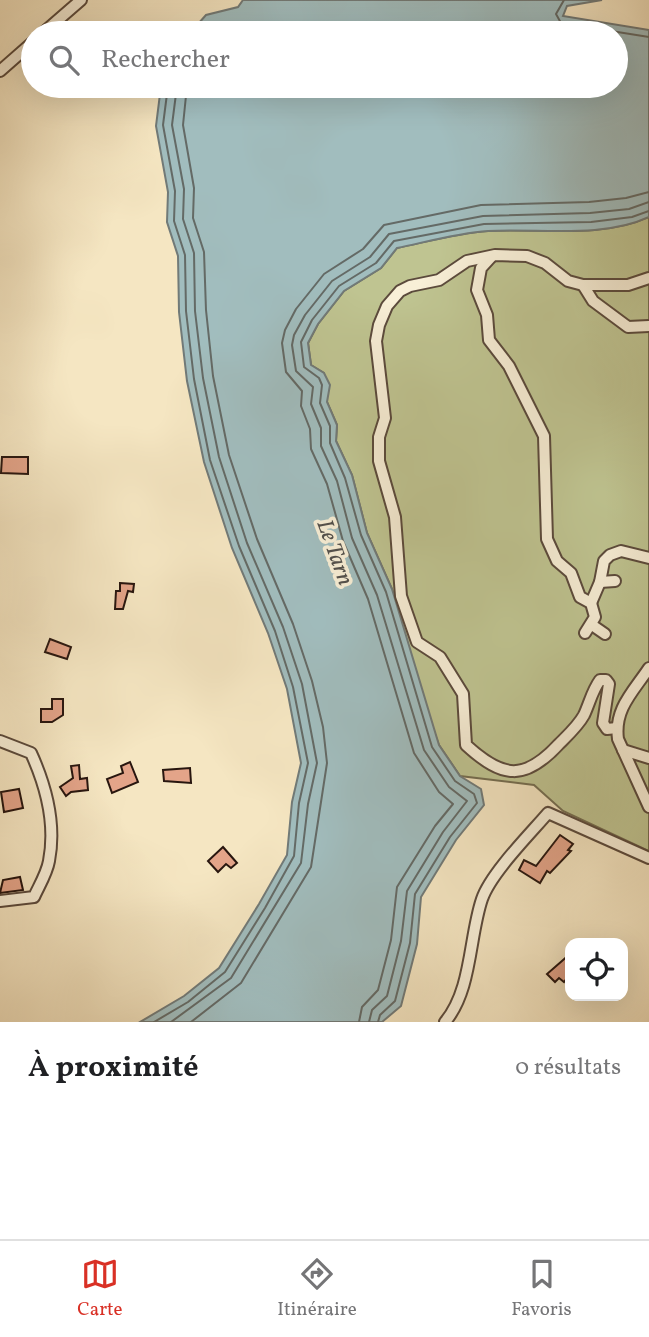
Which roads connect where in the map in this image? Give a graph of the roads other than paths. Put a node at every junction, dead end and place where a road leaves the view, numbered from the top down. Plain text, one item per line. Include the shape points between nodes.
1 (81, 0) edge
2 (57, 21) edge
3 (21, 53) edge
4 (0, 71) edge
5 (495, 255) junction
6 (649, 278) edge
7 (583, 285) junction
8 (649, 326) edge
9 (649, 558) edge
10 (615, 581) dead end
11 (600, 582) junction
12 (591, 603) junction
13 (605, 634) dead end
14 (649, 668) edge
15 (617, 728) junction
16 (0, 741) edge
17 (623, 750) junction
18 (649, 758) edge
19 (649, 807) edge
20 (649, 858) edge
21 (0, 901) edge
22 (445, 1022) edge

1 - 2 street
3 - 4 street
5 - 7 street via 527,256
5 - 12 street via 481,268 477,290 487,314 489,340 530,402 546,443 549,548 571,573 580,597
5 - 15 street via 467,261 439,280 410,286 387,306 379,325 376,341 385,418 379,461 395,517 401,596 417,642 440,657 463,694 466,745 479,757 517,771 541,764 583,716 600,680 609,684 603,723 607,729
6 - 7 street via 628,285
7 - 8 street via 593,301 628,327
9 - 11 street via 621,551 610,555 604,561
10 - 11 street
11 - 12 street
12 - 13 street via 594,617 589,629
14 - 15 street via 620,709
15 - 17 street
16 - 21 street via 31,754 44,782 52,838 49,864 34,897
17 - 18 street
17 - 19 street
20 - 22 street via 548,813 483,896 460,994

